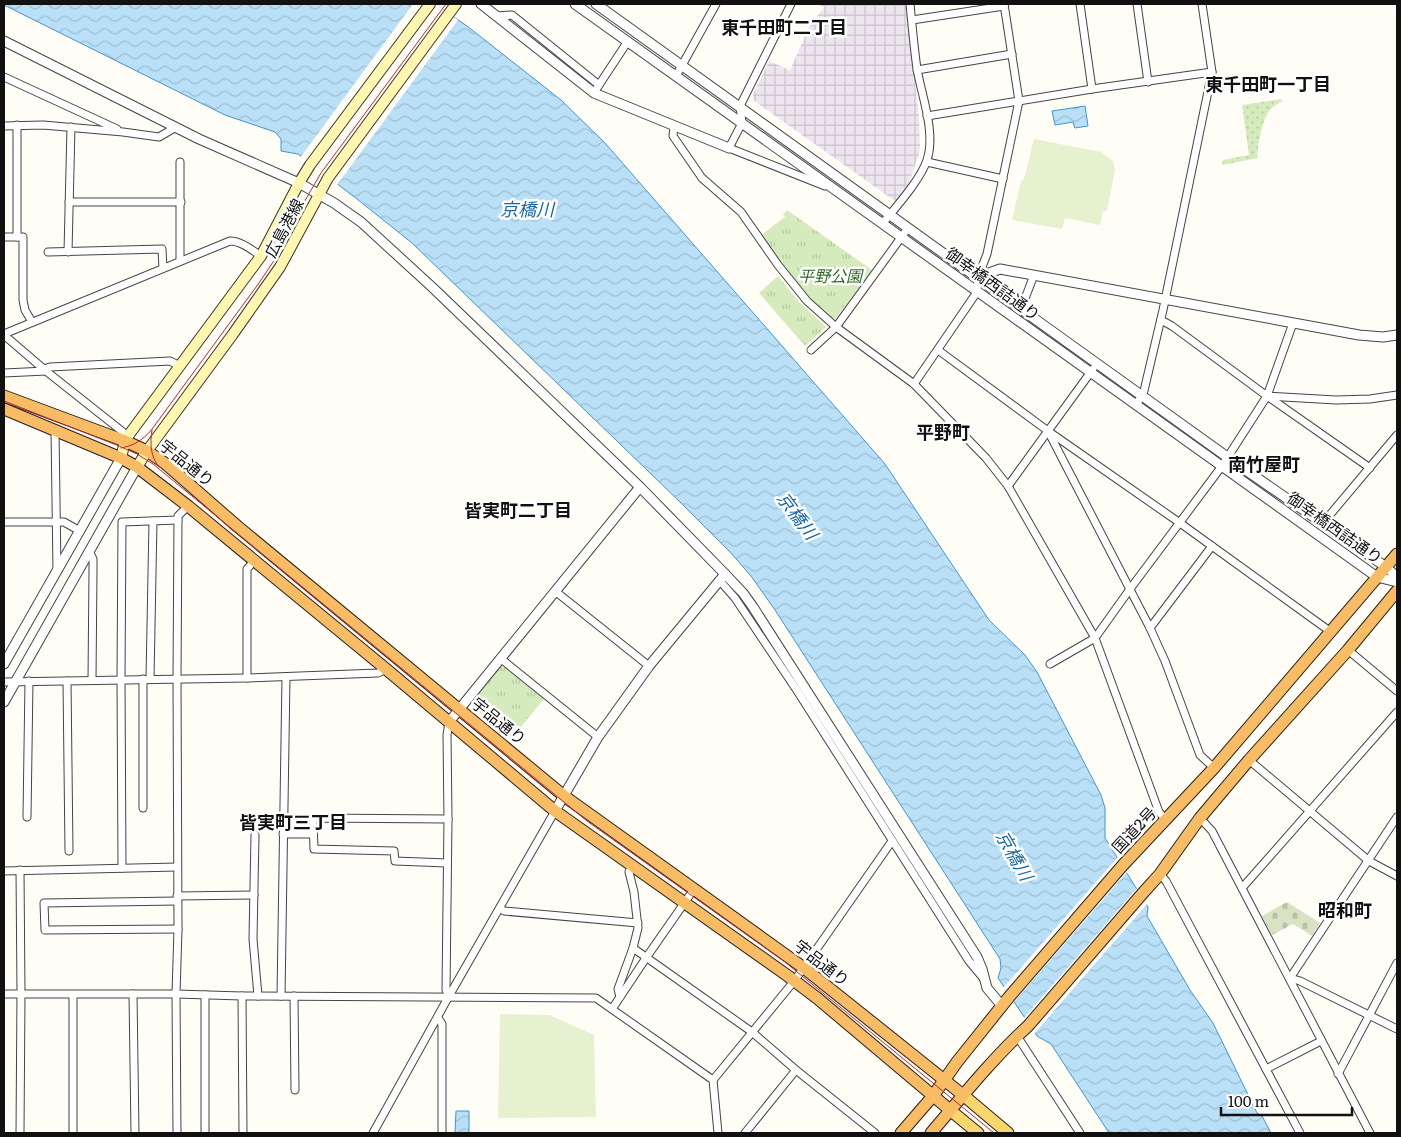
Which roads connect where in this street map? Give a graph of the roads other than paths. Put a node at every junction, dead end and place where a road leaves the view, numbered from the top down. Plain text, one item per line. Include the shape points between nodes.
1 (430, 4) edge
2 (456, 4) edge
3 (482, 4) edge
4 (575, 4) edge
5 (596, 4) edge
6 (716, 4) edge
7 (791, 4) edge
8 (910, 4) edge
9 (1080, 4) edge
10 (1137, 4) edge
11 (1202, 4) edge
12 (1004, 5) edge
13 (912, 20) junction
14 (4, 41) edge
15 (628, 41) junction
16 (1012, 54) junction
17 (682, 66) junction
18 (918, 70) junction
19 (1212, 72) junction
20 (676, 76) junction
21 (4, 77) edge
22 (1148, 82) junction
23 (596, 89) junction
24 (1092, 89) junction
25 (1019, 101) junction
26 (740, 106) junction
27 (927, 116) junction
28 (742, 123) junction
29 (674, 125) junction
30 (4, 126) edge
31 (17, 126) junction
32 (71, 127) junction
33 (176, 127) junction
34 (123, 132) junction
35 (729, 148) junction
36 (180, 162) dead end
37 (926, 162) junction
38 (1003, 179) junction
39 (299, 183) junction
40 (835, 190) junction
41 (319, 194) junction
42 (69, 202) junction
43 (181, 202) junction
44 (890, 215) junction
45 (884, 223) junction
46 (908, 228) junction
47 (4, 237) edge
48 (17, 237) junction
49 (902, 237) junction
50 (48, 252) dead end
51 (68, 252) junction
52 (261, 256) junction
53 (180, 260) junction
54 (163, 268) junction
55 (1034, 275) junction
56 (978, 277) junction
57 (978, 292) junction
58 (1165, 299) junction
59 (1021, 309) junction
60 (1161, 320) junction
61 (32, 322) junction
62 (1293, 323) junction
63 (836, 327) junction
64 (4, 335) edge
65 (1397, 335) edge
66 (811, 350) dead end
67 (938, 350) junction
68 (1098, 363) junction
69 (180, 366) junction
70 (44, 370) junction
71 (1091, 372) junction
72 (4, 373) edge
73 (914, 384) junction
74 (1142, 395) junction
75 (1397, 395) edge
76 (4, 396) edge
77 (1267, 396) junction
78 (1136, 404) junction
79 (4, 409) edge
80 (55, 430) junction
81 (1048, 431) junction
82 (1397, 435) edge
83 (126, 438) junction
84 (147, 451) junction
85 (1228, 457) junction
86 (122, 458) junction
87 (1222, 466) junction
88 (137, 467) junction
89 (1370, 468) junction
90 (1008, 486) junction
91 (640, 487) junction
92 (188, 506) junction
93 (178, 520) junction
94 (153, 521) junction
95 (4, 522) edge
96 (56, 522) junction
97 (1180, 523) junction
98 (1323, 523) junction
99 (80, 531) junction
100 (1212, 546) junction
101 (89, 552) junction
102 (1397, 554) edge
103 (254, 561) junction
104 (1386, 567) junction
105 (57, 571) junction
106 (723, 577) junction
107 (1397, 577) edge
108 (1377, 578) junction
109 (1397, 582) edge
110 (1130, 589) junction
111 (555, 591) junction
112 (1397, 591) edge
113 (1150, 628) junction
114 (1331, 632) junction
115 (1095, 638) junction
116 (1348, 650) junction
117 (500, 658) junction
118 (4, 663) edge
119 (1050, 664) dead end
120 (648, 666) junction
121 (386, 669) junction
122 (286, 676) junction
123 (177, 678) junction
124 (247, 678) junction
125 (121, 679) junction
126 (147, 679) junction
127 (67, 680) junction
128 (92, 680) junction
129 (29, 681) junction
130 (4, 682) edge
131 (15, 682) junction
132 (1397, 691) edge
133 (4, 702) edge
134 (459, 709) junction
135 (1397, 712) edge
136 (450, 722) junction
137 (598, 737) junction
138 (1249, 760) junction
139 (1214, 768) junction
140 (564, 796) junction
141 (143, 808) dead end
142 (555, 811) junction
143 (1310, 811) junction
144 (27, 817) dead end
145 (1397, 817) edge
146 (1200, 818) junction
147 (448, 819) junction
148 (1166, 820) junction
149 (284, 834) junction
150 (313, 834) junction
151 (255, 835) dead end
152 (892, 841) junction
153 (69, 851) dead end
154 (1369, 861) junction
155 (447, 863) junction
156 (632, 865) junction
157 (177, 867) junction
158 (122, 868) junction
159 (20, 870) junction
160 (4, 871) edge
161 (1160, 874) junction
162 (1397, 876) edge
163 (1242, 888) junction
164 (694, 890) junction
165 (254, 895) junction
166 (178, 899) junction
167 (685, 902) junction
168 (500, 908) junction
169 (638, 923) junction
170 (178, 929) junction
171 (633, 948) junction
172 (646, 958) junction
173 (1397, 963) edge
174 (804, 968) junction
175 (1290, 978) junction
176 (795, 980) junction
177 (984, 980) junction
178 (4, 994) edge
179 (21, 994) junction
180 (133, 994) junction
181 (176, 994) junction
182 (73, 995) junction
183 (205, 995) junction
184 (242, 996) junction
185 (258, 996) junction
186 (281, 996) junction
187 (294, 996) junction
188 (449, 996) junction
189 (620, 997) junction
190 (1006, 1002) junction
191 (612, 1008) junction
192 (1370, 1015) junction
193 (438, 1018) junction
194 (1397, 1029) edge
195 (752, 1032) junction
196 (1017, 1036) junction
197 (1322, 1041) junction
198 (1266, 1069) junction
199 (796, 1070) junction
200 (1338, 1074) junction
201 (713, 1080) junction
202 (944, 1080) junction
203 (295, 1090) dead end
204 (963, 1094) junction
205 (933, 1096) junction
206 (950, 1110) junction
207 (20, 1133) edge
208 (73, 1133) edge
209 (135, 1133) edge
210 (177, 1133) edge
211 (205, 1133) edge
212 (243, 1133) edge
213 (373, 1133) edge
214 (442, 1133) edge
215 (718, 1133) edge
216 (745, 1133) edge
217 (875, 1133) edge
218 (901, 1133) edge
219 (930, 1133) edge
220 (978, 1133) edge
221 (1008, 1133) edge
222 (1080, 1133) edge
223 (1300, 1133) edge
224 (1370, 1133) edge

1 - 39 main road, 広島港線
2 - 41 main road, 広島港線
3 - 23 street
4 - 15 street, 御幸橋西詰通り
5 - 17 street, 御幸橋西詰通り
6 - 17 street
7 - 26 street
8 - 13 street
9 - 24 street
10 - 22 street
11 - 19 street
12 - 13 street
12 - 16 street
13 - 18 street
14 - 33 street
15 - 20 street, 御幸橋西詰通り
15 - 23 street
16 - 18 street
16 - 25 street
17 - 20 street
17 - 26 street, 御幸橋西詰通り
18 - 27 street
19 - 22 street
19 - 58 street
20 - 28 street, 御幸橋西詰通り
21 - 34 street
22 - 24 street
23 - 29 street
24 - 25 street
25 - 27 street
25 - 38 street
26 - 28 street
26 - 44 street, 御幸橋西詰通り
27 - 37 street via 931,146
28 - 35 street
28 - 40 street, 御幸橋西詰通り
29 - 35 street
29 - 63 street via 673,136 702,178 740,212 800,293
30 - 31 street
31 - 32 street
31 - 48 street
32 - 34 street
32 - 42 street
33 - 34 street via 159,137
33 - 39 street
35 - 40 street
36 - 43 street
37 - 38 street
37 - 44 street
38 - 56 street via 987,254
39 - 41 street
39 - 52 main road, 広島港線
40 - 45 street, 御幸橋西詰通り
41 - 84 main road, 広島港線 via 280,267
41 - 91 street via 361,222
42 - 43 street
42 - 51 street
43 - 53 street
44 - 45 street
44 - 46 street, 御幸橋西詰通り
45 - 49 street, 御幸橋西詰通り
46 - 49 street
46 - 56 street, 御幸橋西詰通り
47 - 48 street
48 - 61 street via 23,238 23,300
49 - 57 street, 御幸橋西詰通り
49 - 63 street
50 - 51 street
51 - 54 street via 162,248
52 - 53 street via 236,241 230,241
52 - 69 main road, 広島港線
53 - 54 street
54 - 61 street
55 - 56 street via 1000,269
55 - 58 street
55 - 59 street
56 - 57 street
56 - 59 street, 御幸橋西詰通り
57 - 67 street
57 - 71 street, 御幸橋西詰通り
58 - 60 street
58 - 62 street
59 - 68 street, 御幸橋西詰通り
60 - 74 street
60 - 77 street
61 - 64 street
62 - 65 street via 1359,335
62 - 77 street
63 - 66 street
63 - 73 street
64 - 70 street
67 - 73 street
67 - 81 street
68 - 71 street
68 - 74 street, 御幸橋西詰通り
69 - 70 street via 170,360 50,367
69 - 83 main road, 広島港線
70 - 72 street
70 - 83 street
71 - 78 street, 御幸橋西詰通り
71 - 81 street
73 - 90 street via 986,458
74 - 78 street
74 - 85 street, 御幸橋西詰通り
75 - 77 street via 1336,400
76 - 83 highway, 宇品通り
77 - 85 street
77 - 89 street
78 - 87 street, 御幸橋西詰通り
79 - 80 highway, 宇品通り
80 - 86 highway, 宇品通り
80 - 96 street
81 - 90 street
81 - 97 street
81 - 110 street
82 - 89 street
83 - 84 highway, 宇品通り
83 - 86 main road, 広島港線
84 - 88 main road, 広島港線
84 - 134 highway, 宇品通り
85 - 87 street
85 - 98 street, 御幸橋西詰通り
86 - 88 highway, 宇品通り
86 - 99 street
87 - 97 street
87 - 108 street, 御幸橋西詰通り
88 - 92 highway, 宇品通り
88 - 101 street
89 - 98 street
90 - 115 street
91 - 106 street
91 - 111 street
92 - 93 street
92 - 103 highway, 宇品通り
93 - 94 street
93 - 123 street
94 - 125 street via 122,522
94 - 126 street
95 - 96 street
96 - 99 street via 64,522
96 - 105 street
97 - 100 street
97 - 110 street
98 - 104 street, 御幸橋西詰通り
99 - 105 street
100 - 113 street
100 - 114 street
101 - 128 street via 93,570
101 - 131 street
102 - 104 highway, 国道2号
103 - 121 highway, 宇品通り
103 - 124 street via 247,569
104 - 107 street, 御幸橋西詰通り
104 - 108 highway, 国道2号
105 - 118 street
106 - 120 street
106 - 152 street
106 - 177 street via 743,592 753,607 977,957
108 - 109 street, 御幸橋西詰通り
108 - 114 highway, 国道2号
110 - 113 street
110 - 115 street
111 - 117 street
111 - 120 street
112 - 116 highway
113 - 139 street via 1200,755
114 - 139 highway, 国道2号
115 - 119 street
115 - 148 street via 1159,812
116 - 132 street
116 - 138 highway
117 - 134 street
117 - 137 street
120 - 137 street
121 - 122 street via 378,673
121 - 136 highway, 宇品通り
122 - 124 street
122 - 149 street
123 - 124 street
123 - 126 street
123 - 157 street
125 - 126 street
125 - 128 street
125 - 158 street
126 - 141 street
127 - 128 street
127 - 129 street
127 - 153 street
129 - 131 street
129 - 144 street
130 - 131 street
131 - 133 street
134 - 136 street
134 - 140 highway, 宇品通り
135 - 143 street
136 - 142 highway, 宇品通り
136 - 147 street via 447,735
137 - 140 street
138 - 143 street
138 - 146 highway
139 - 148 highway, 国道2号
140 - 142 street
140 - 164 highway, 宇品通り
142 - 156 highway, 宇品通り
142 - 168 street
143 - 154 street
143 - 163 street
145 - 154 street
146 - 161 highway
146 - 163 street via 1212,831
147 - 150 street via 313,818
147 - 155 street
148 - 190 highway, 国道2号
149 - 150 street
149 - 186 street
150 - 155 street via 314,850 394,851 394,861
151 - 165 street
152 - 174 street
152 - 177 street
154 - 162 street
154 - 175 street
155 - 188 street via 446,990
156 - 167 highway, 宇品通り
156 - 169 street via 629,872
157 - 158 street
157 - 166 street
158 - 159 street
159 - 160 street
159 - 179 street
161 - 196 highway
161 - 198 street
163 - 175 street
164 - 167 street
164 - 174 highway, 宇品通り
165 - 166 street
165 - 185 street via 253,939
166 - 170 street
166 - 170 street via 44,903 45,930
167 - 172 street
167 - 176 highway, 宇品通り
168 - 169 street
168 - 188 street
169 - 171 street
170 - 181 street
171 - 172 street
171 - 189 street via 618,989
172 - 189 street
172 - 195 street
173 - 192 street
174 - 176 street
174 - 202 highway, 宇品通り
175 - 192 street
175 - 197 street
176 - 195 street
176 - 205 highway, 宇品通り
177 - 190 street via 987,988
178 - 179 street
179 - 182 street
179 - 207 street
180 - 181 street
180 - 182 street
180 - 209 street
181 - 183 street
181 - 210 street
182 - 208 street
183 - 184 street
183 - 211 street
184 - 185 street
184 - 212 street
185 - 186 street
186 - 187 street
187 - 188 street
187 - 203 street
188 - 191 street via 596,998
188 - 193 street
189 - 191 street
190 - 202 highway, 国道2号
191 - 201 street
192 - 194 street
192 - 200 street
193 - 213 street
193 - 214 street via 442,1024
195 - 199 street
195 - 201 street
196 - 204 highway
196 - 222 street
197 - 198 street
197 - 200 street
198 - 223 street
199 - 216 street
199 - 217 street
200 - 224 street
201 - 215 street
202 - 204 highway, 宇品通り
202 - 205 highway, 国道2号
204 - 206 highway
204 - 221 main road
205 - 206 highway, 宇品通り
205 - 218 highway, 国道2号
206 - 219 highway
206 - 220 main road

